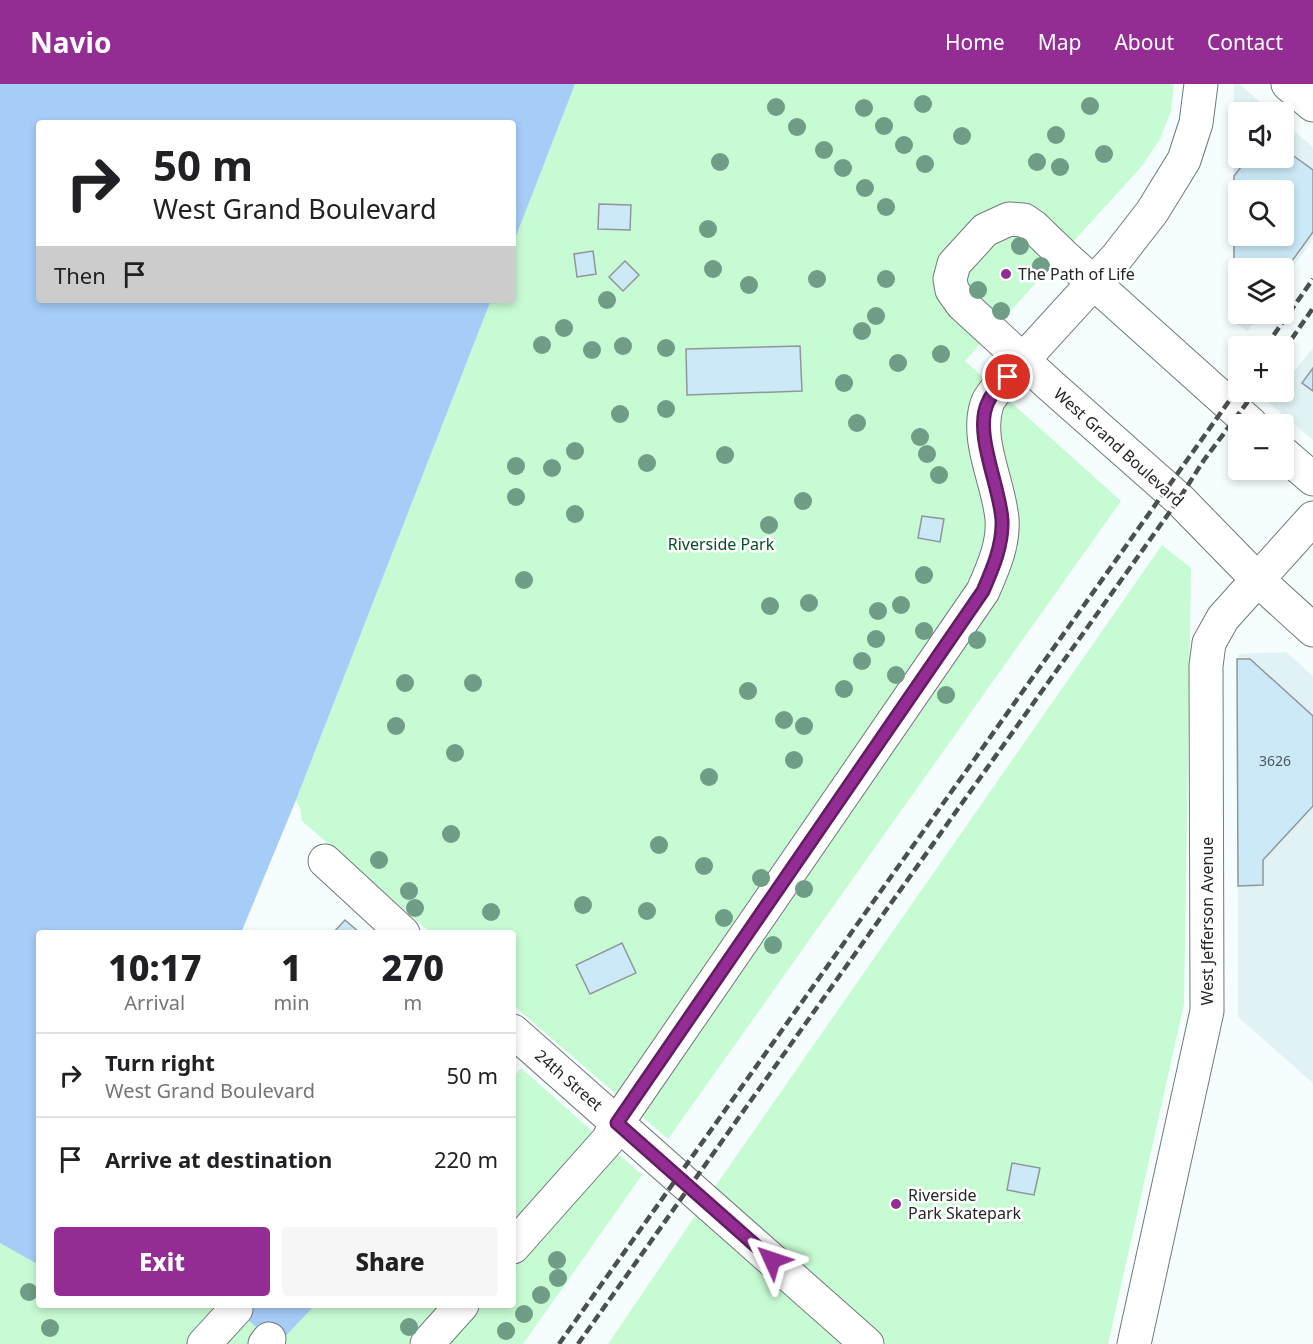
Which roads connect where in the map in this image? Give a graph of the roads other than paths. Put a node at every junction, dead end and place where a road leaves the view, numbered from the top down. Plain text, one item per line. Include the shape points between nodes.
1 (1201, 84) edge
2 (1288, 84) edge
3 (1313, 105) edge
4 (1094, 282) junction
5 (1023, 361) junction
6 (1240, 414) edge
7 (1294, 463) edge
8 (1313, 479) edge
9 (1313, 518) edge
10 (1258, 580) junction
11 (1313, 630) edge
12 (325, 861) dead end
13 (400, 930) edge
14 (516, 1034) edge
15 (617, 1123) junction
16 (516, 1244) edge
17 (459, 1308) edge
18 (236, 1309) dead end
19 (204, 1344) edge
20 (427, 1344) edge
21 (867, 1344) edge
22 (1134, 1344) edge

1 - 4 street via 1196,123 1184,160 1152,212
2 - 3 street
4 - 5 street
4 - 5 street, West Grand Boulevard via 1024,220 1009,219 985,230 954,264 952,290
4 - 6 street
5 - 10 street, West Grand Boulevard via 1179,500
5 - 15 street via 988,402 983,420 1002,522 994,566 983,591
7 - 8 street
9 - 10 street, West Jefferson Avenue
10 - 11 street, West Grand Boulevard
10 - 22 street, West Jefferson Avenue via 1223,618 1209,643 1207,1011
12 - 13 street
14 - 15 street, 24th Street
15 - 16 street via 608,1140
15 - 21 street, 24th Street
17 - 20 street
18 - 19 street

